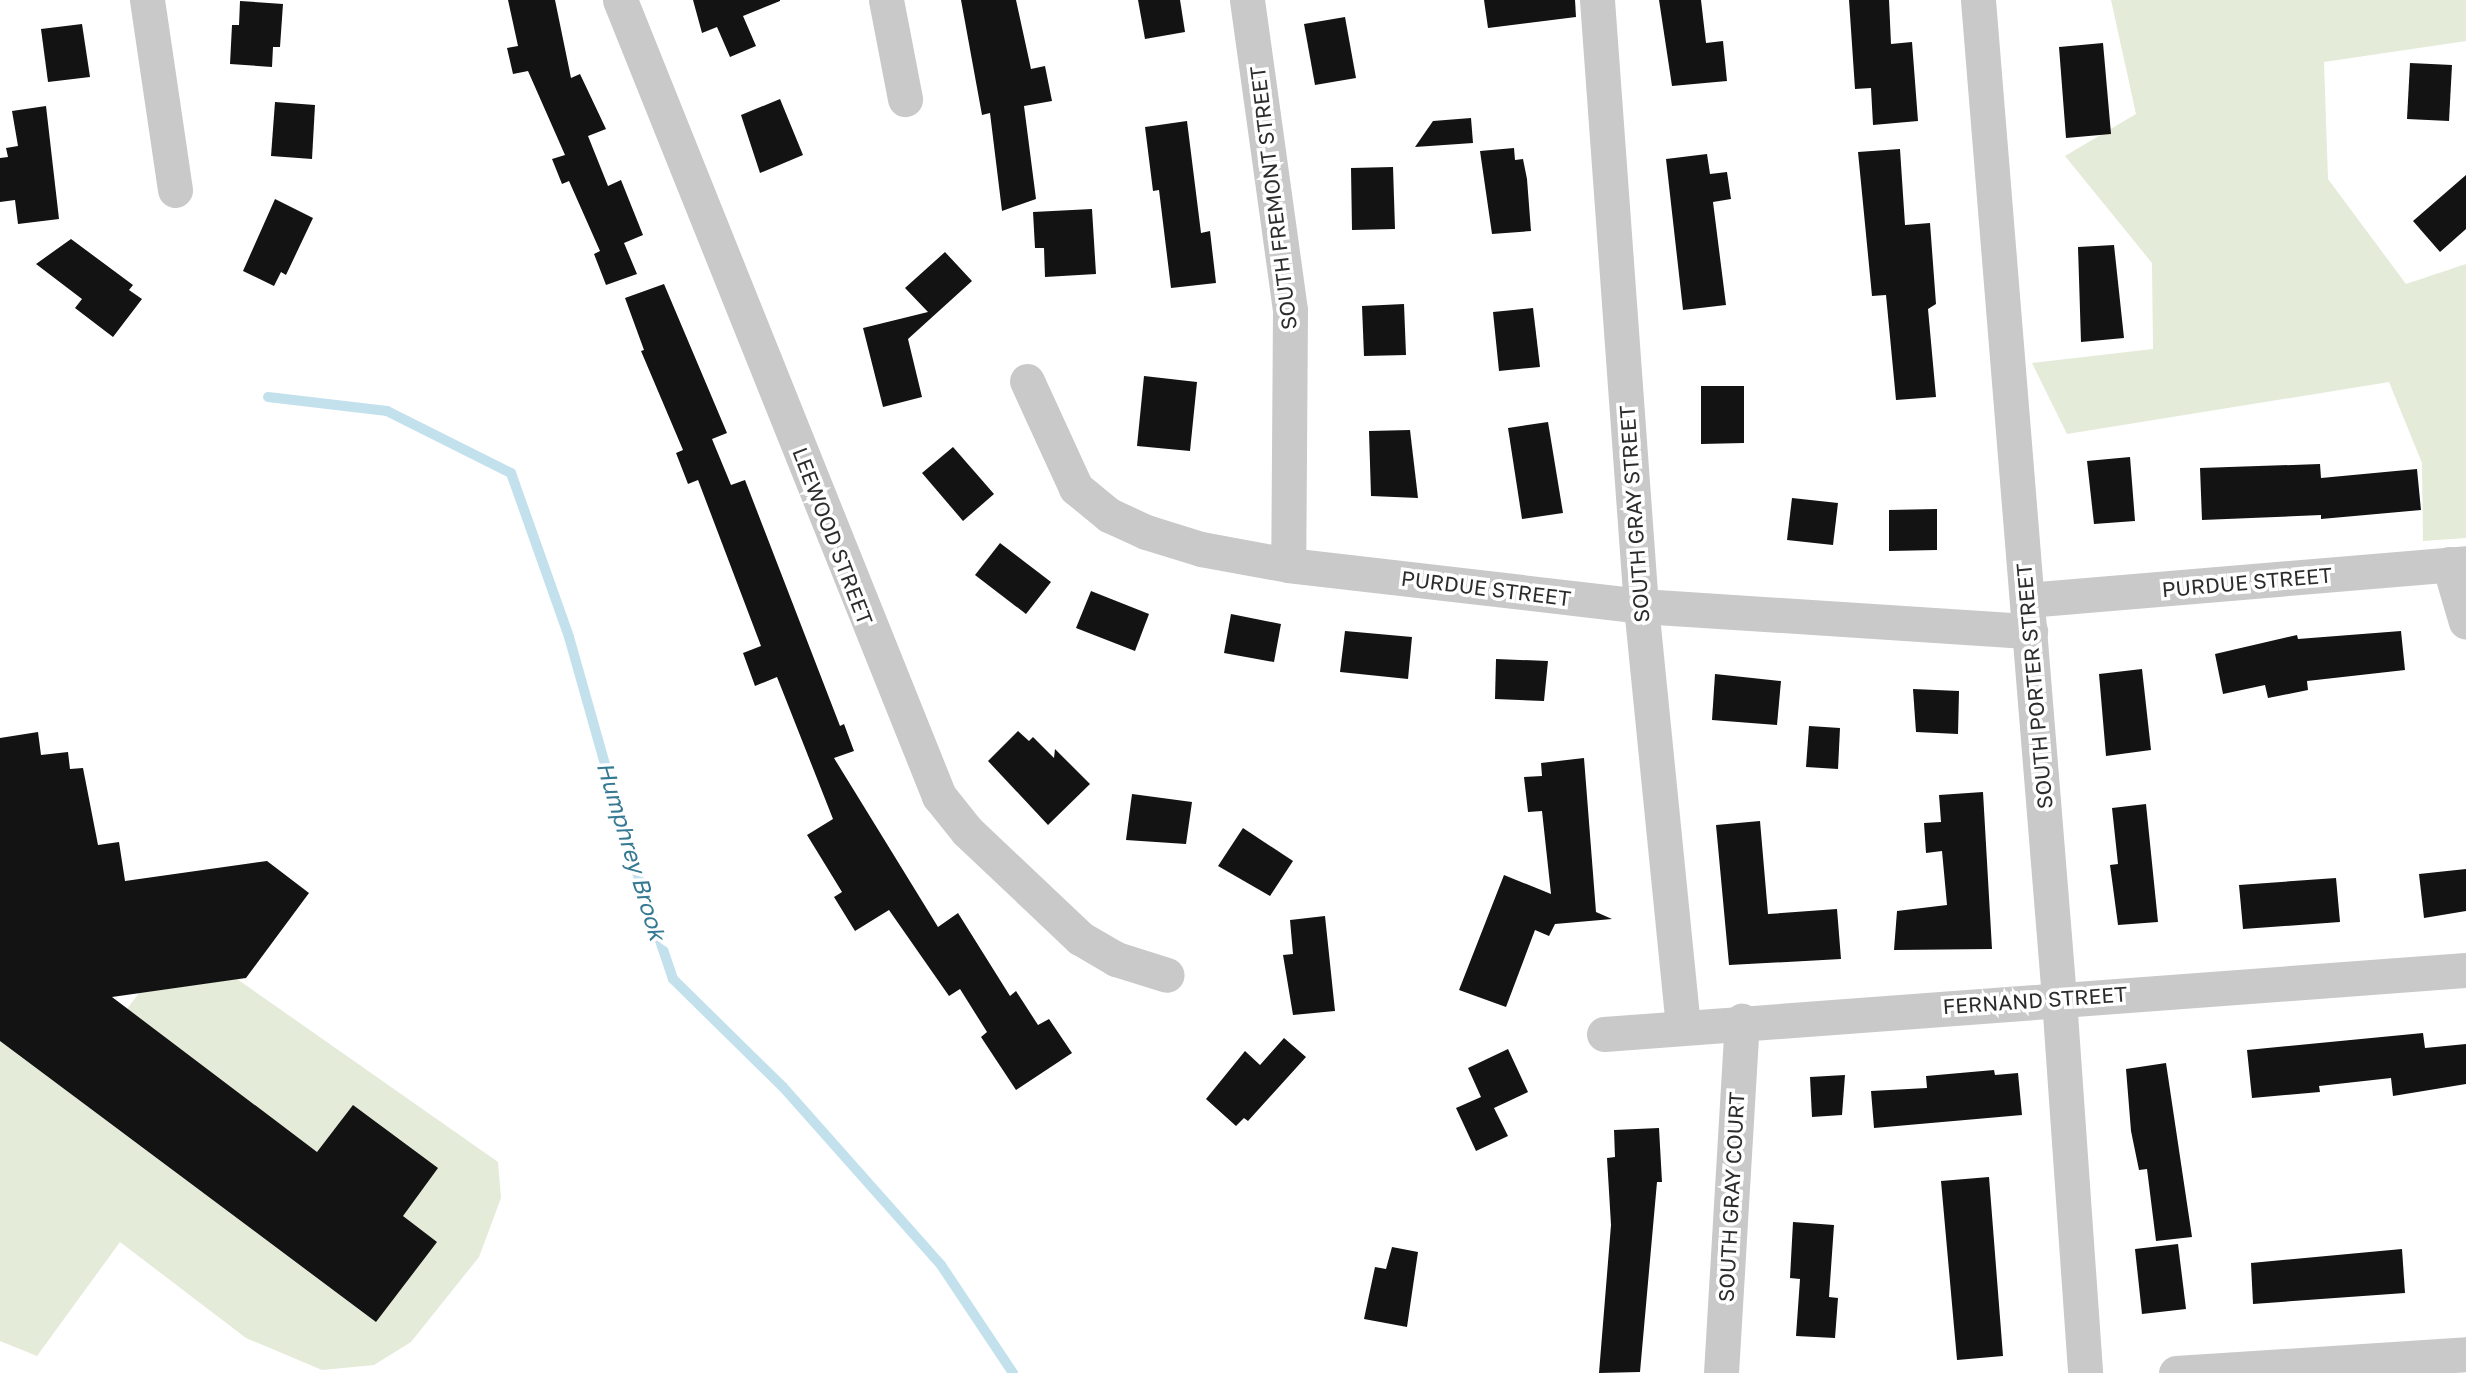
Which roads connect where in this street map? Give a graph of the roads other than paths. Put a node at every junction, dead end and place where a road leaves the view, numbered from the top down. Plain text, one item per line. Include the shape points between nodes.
1 (147, 0) edge
2 (620, 0) edge
3 (886, 0) edge
4 (1247, 0) edge
5 (1597, 0) edge
6 (1978, 0) edge
7 (905, 99) dead end
8 (175, 190) dead end
9 (1027, 381) dead end
10 (2458, 564) edge
11 (1288, 565) junction
12 (1641, 606) junction
13 (2029, 616) junction
14 (2466, 622) edge
15 (2466, 970) edge
16 (1167, 975) dead end
17 (2059, 999) junction
18 (1742, 1021) junction
19 (1684, 1026) junction
20 (1604, 1034) dead end
21 (2466, 1354) edge
22 (1721, 1373) edge
23 (2085, 1373) edge
24 (2176, 1373) edge

1 - 8 street
2 - 16 street, LEEWOOD STREET via 939,796 967,831 1080,938 1116,959
3 - 7 street
4 - 11 street, SOUTH FREMONT STREET via 1290,310
5 - 12 street, SOUTH GRAY STREET
6 - 13 street, SOUTH PORTER STREET
9 - 11 street, PURDUE STREET via 1076,488 1109,515 1146,533
10 - 13 street, PURDUE STREET
10 - 14 street
11 - 12 street, PURDUE STREET
12 - 13 street, PURDUE STREET
12 - 19 street, SOUTH GRAY STREET
13 - 17 street, SOUTH PORTER STREET
15 - 17 street, FERNAND STREET
17 - 18 street, FERNAND STREET
17 - 23 street, SOUTH PORTER STREET
18 - 19 street, FERNAND STREET
18 - 22 street, SOUTH GRAY COURT
19 - 20 street, FERNAND STREET
21 - 24 street

